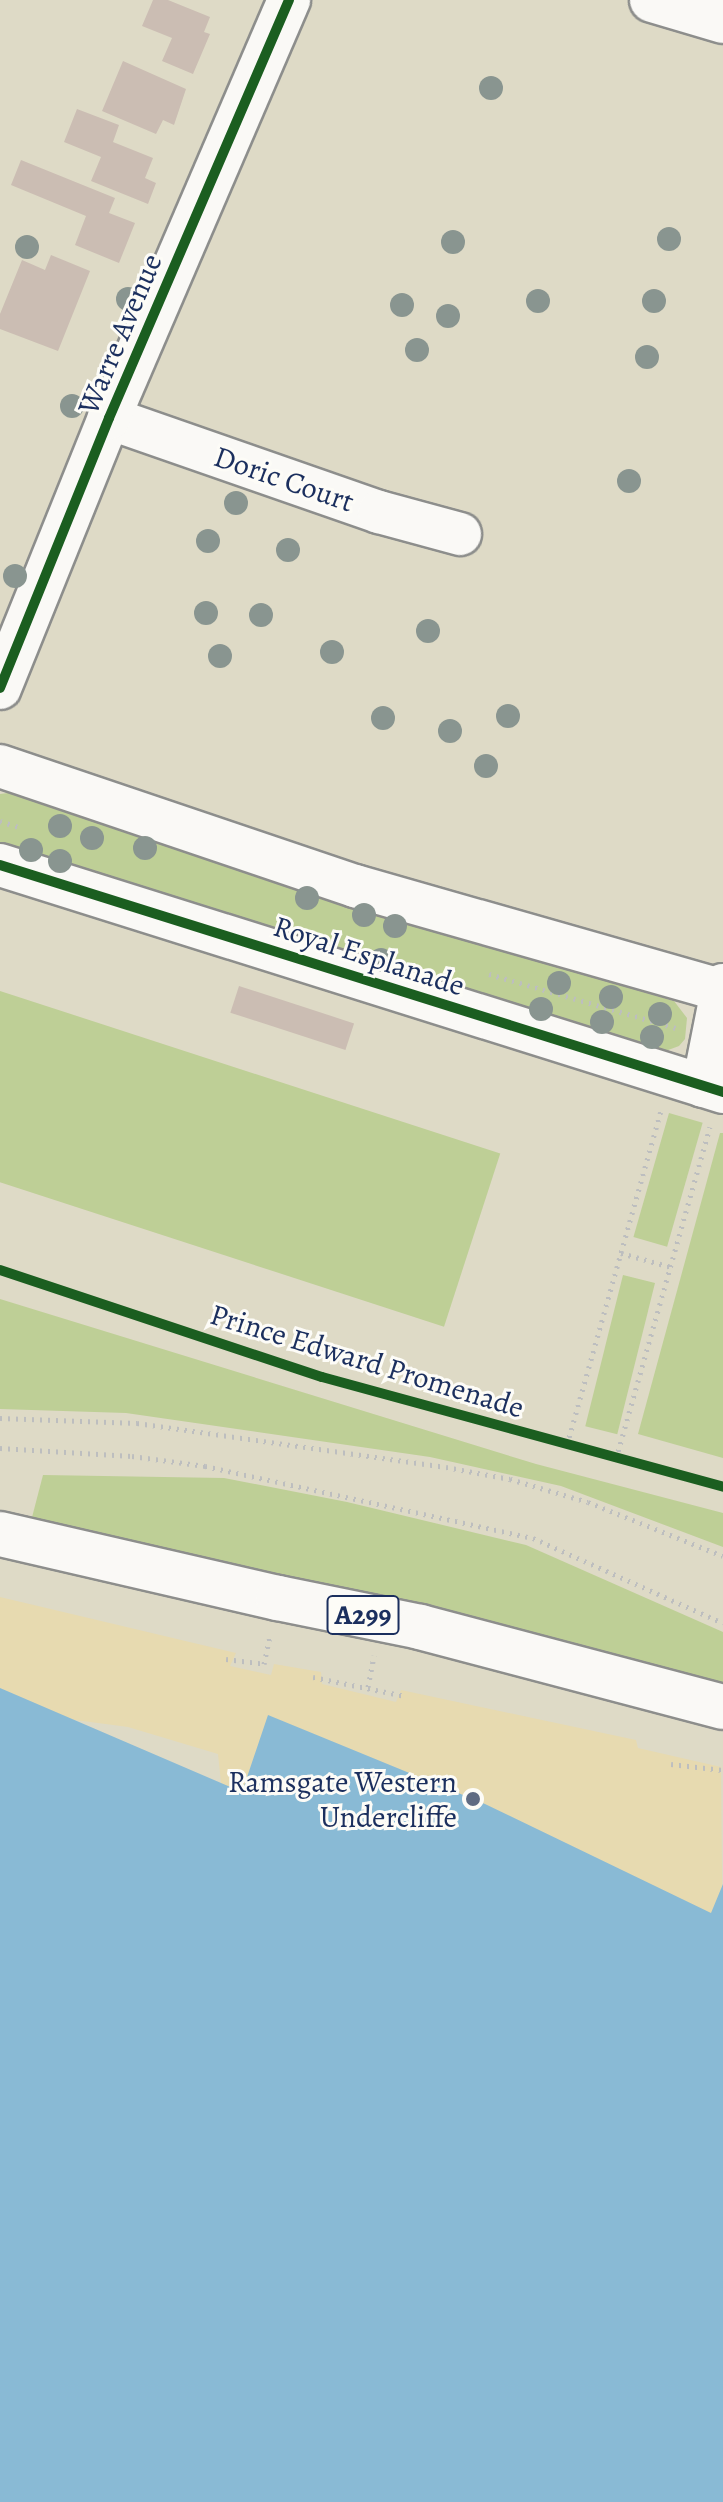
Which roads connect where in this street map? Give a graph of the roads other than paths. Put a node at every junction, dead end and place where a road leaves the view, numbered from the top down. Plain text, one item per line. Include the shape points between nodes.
1 (289, 0) edge
2 (652, 0) edge
3 (723, 21) edge
4 (109, 418) junction
5 (460, 534) dead end
6 (0, 688) edge
7 (0, 766) edge
8 (0, 865) edge
9 (722, 989) edge
10 (704, 1086) edge
11 (0, 1534) edge
12 (723, 1707) edge

1 - 4 street, Warre Avenue
2 - 3 main road
4 - 5 street, Doric Court via 379,512
4 - 6 street, Warre Avenue
7 - 9 street, Royal Esplanade via 355,886
8 - 10 street, Royal Esplanade
9 - 10 street, Royal Esplanade
11 - 12 main road, A299 via 420,1627

